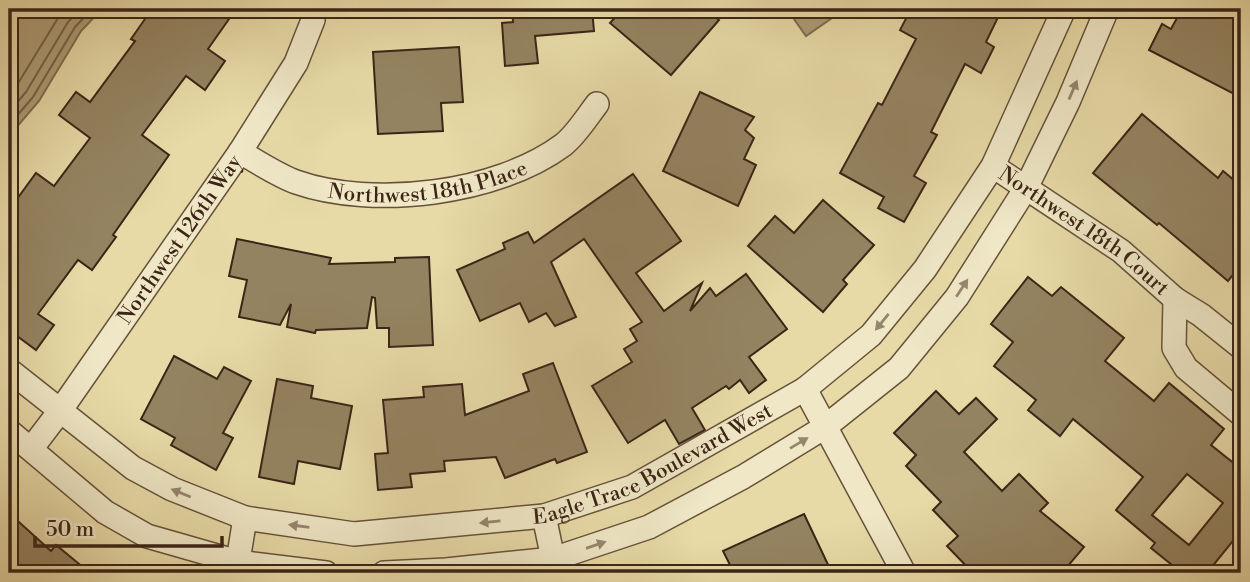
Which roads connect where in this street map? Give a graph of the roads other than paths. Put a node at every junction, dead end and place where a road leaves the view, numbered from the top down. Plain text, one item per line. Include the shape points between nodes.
1 (1064, 9) edge
2 (1107, 9) edge
3 (313, 20) dead end
4 (597, 104) dead end
5 (240, 152) junction
6 (993, 166) junction
7 (1026, 188) junction
8 (1175, 299) junction
9 (1241, 347) edge
10 (9, 370) edge
11 (805, 389) junction
12 (60, 411) junction
13 (1241, 414) edge
14 (825, 428) junction
15 (9, 431) edge
16 (31, 449) junction
17 (544, 516) junction
18 (245, 518) junction
19 (555, 566) edge
20 (237, 567) edge
21 (326, 573) edge
22 (384, 573) edge
23 (904, 573) edge

1 - 6 street, Eagle Trace Boulevard West
7 -> 2 street
3 - 5 street, Northwest 126th Way via 296,63
4 - 5 street, Northwest 18th Place via 566,143 543,158 503,176 442,191 391,196 337,193 295,182
5 - 12 street, Northwest 126th Way
6 - 7 street, Northwest 18th Court
6 -> 11 street, Eagle Trace Boulevard West via 925,269 871,335
7 - 8 street, Northwest 18th Court via 1121,251
14 -> 7 street via 899,368 957,297
8 - 9 street, Northwest 18th Court
8 - 13 street, Northwest 18th Court via 1174,348 1186,368
10 - 12 street, Eagle Trace Boulevard West
11 - 14 street
11 - 17 street, Eagle Trace Boulevard West via 632,487
12 - 16 street, Northwest 126th Way
18 -> 12 street, Eagle Trace Boulevard West via 133,468
19 -> 14 street via 649,527
14 - 23 street
15 - 16 street
16 - 20 street via 105,512 147,536
17 -> 18 street, Eagle Trace Boulevard West via 354,534
17 - 19 street
18 - 20 street
19 - 22 street
20 - 21 street

